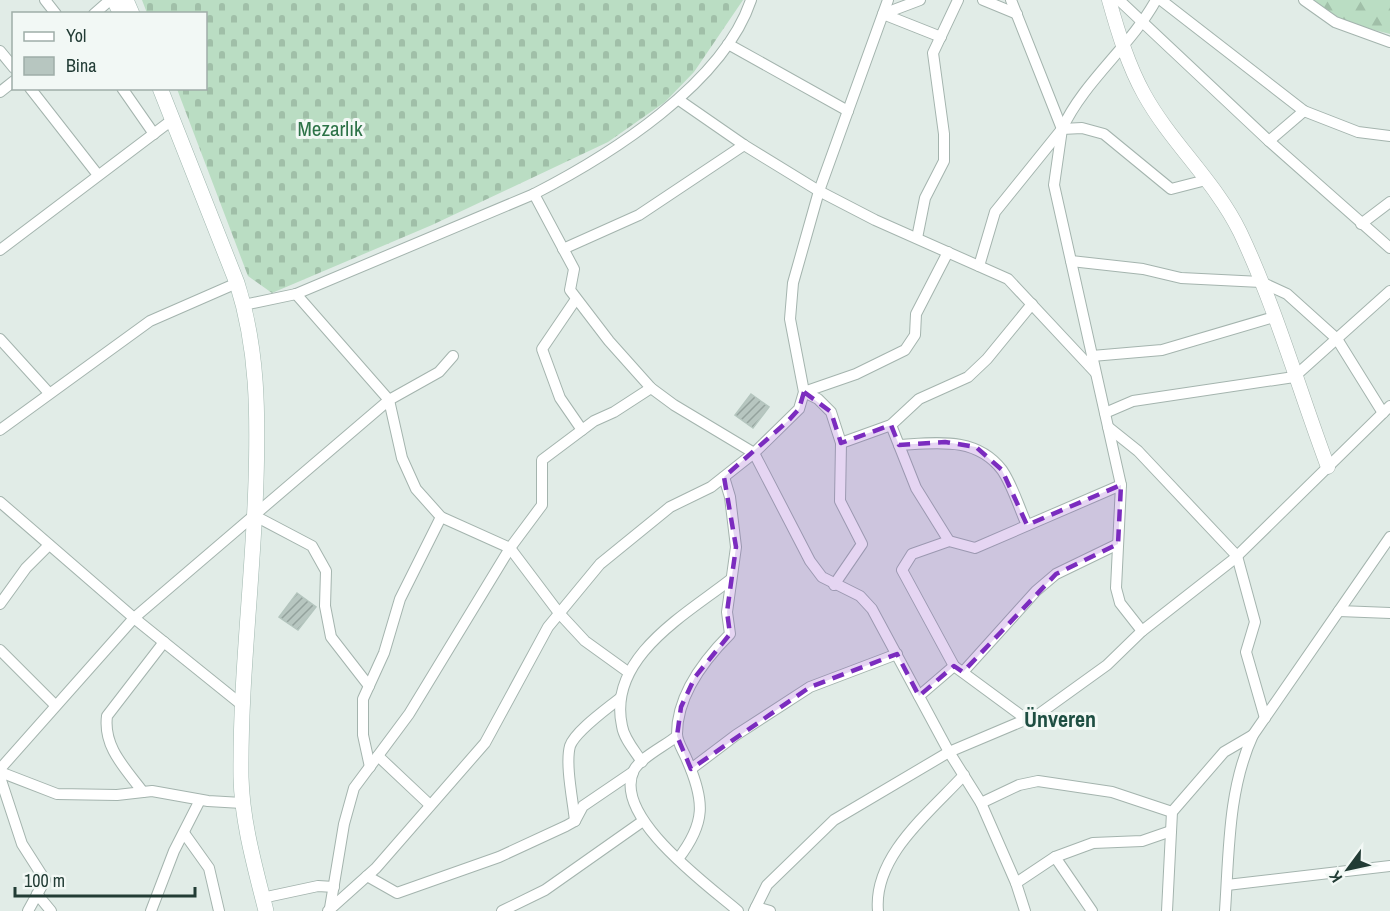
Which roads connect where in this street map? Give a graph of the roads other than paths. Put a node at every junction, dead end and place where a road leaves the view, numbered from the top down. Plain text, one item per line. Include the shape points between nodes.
1 (45, 0) edge
2 (112, 0) edge
3 (751, 0) edge
4 (888, 0) edge
5 (920, 0) edge
6 (958, 0) edge
7 (983, 0) edge
8 (1011, 0) edge
9 (1109, 0) edge
10 (1119, 0) edge
11 (1156, 0) edge
12 (1161, 0) edge
13 (1304, 0) edge
14 (54, 12) edge
15 (97, 12) edge
16 (883, 14) junction
17 (1017, 14) junction
18 (1143, 24) junction
19 (940, 37) junction
20 (1390, 42) edge
21 (728, 44) junction
22 (1123, 48) junction
23 (0, 51) edge
24 (12, 66) edge
25 (12, 83) edge
26 (32, 90) edge
27 (123, 90) edge
28 (160, 90) edge
29 (0, 92) edge
30 (679, 100) junction
31 (848, 111) junction
32 (1304, 111) junction
33 (172, 120) junction
34 (1062, 129) junction
35 (154, 134) junction
36 (1390, 136) edge
37 (1269, 141) junction
38 (744, 145) junction
39 (99, 175) junction
40 (1206, 180) junction
41 (819, 191) junction
42 (534, 194) junction
43 (1390, 202) edge
44 (1361, 224) junction
45 (917, 238) junction
46 (1390, 248) edge
47 (563, 249) junction
48 (0, 250) edge
49 (948, 252) junction
50 (1071, 261) junction
51 (979, 266) junction
52 (1261, 282) junction
53 (237, 283) junction
54 (1390, 291) edge
55 (297, 294) junction
56 (576, 299) junction
57 (1032, 304) junction
58 (244, 306) junction
59 (1274, 317) junction
60 (0, 339) edge
61 (1337, 339) junction
62 (453, 356) dead end
63 (1092, 356) junction
64 (1096, 372) junction
65 (1294, 378) junction
66 (651, 388) junction
67 (804, 392) junction
68 (49, 393) junction
69 (389, 400) junction
70 (1387, 410) edge
71 (1105, 413) junction
72 (891, 425) junction
73 (1108, 427) junction
74 (0, 430) edge
75 (582, 430) junction
76 (841, 443) junction
77 (899, 445) junction
78 (754, 453) junction
79 (1328, 467) junction
80 (724, 477) junction
81 (1121, 485) junction
82 (0, 502) edge
83 (255, 516) junction
84 (441, 517) junction
85 (1028, 525) junction
86 (1390, 537) edge
87 (949, 541) junction
88 (1118, 544) junction
89 (49, 545) junction
90 (510, 548) junction
91 (1237, 556) junction
92 (730, 580) junction
93 (834, 585) junction
94 (0, 604) edge
95 (1339, 611) junction
96 (560, 613) junction
97 (1390, 613) edge
98 (134, 618) junction
99 (1142, 631) junction
100 (164, 642) junction
101 (0, 650) edge
102 (897, 654) junction
103 (958, 669) junction
104 (628, 672) junction
105 (369, 686) junction
106 (919, 696) junction
107 (620, 698) junction
108 (55, 705) junction
109 (242, 705) junction
110 (1265, 718) junction
111 (1026, 719) junction
112 (1253, 735) junction
113 (677, 736) junction
114 (949, 752) junction
115 (378, 756) junction
116 (642, 762) junction
117 (370, 767) junction
118 (691, 769) junction
119 (0, 770) edge
120 (633, 772) junction
121 (964, 775) junction
122 (0, 777) edge
123 (143, 792) junction
124 (200, 800) junction
125 (242, 802) junction
126 (981, 803) junction
127 (430, 805) junction
128 (1172, 812) junction
129 (575, 821) junction
130 (643, 821) junction
131 (1171, 831) junction
132 (184, 833) junction
133 (1055, 857) junction
134 (678, 859) junction
135 (1390, 867) edge
136 (367, 876) junction
137 (1017, 883) junction
138 (1227, 885) junction
139 (334, 887) junction
140 (37, 894) junction
141 (264, 904) edge
142 (755, 909) edge
143 (329, 910) edge
144 (28, 911) edge
145 (51, 911) edge
146 (151, 911) edge
147 (219, 911) edge
148 (502, 911) edge
149 (738, 911) edge
150 (770, 911) edge
151 (878, 911) edge
152 (1025, 911) edge
153 (1092, 911) edge
154 (1167, 911) edge
155 (1225, 911) edge

1 - 14 street
2 - 15 street
3 - 21 street
4 - 16 street
5 - 16 street
6 - 19 street
7 - 17 street
8 - 17 street
9 - 22 street
10 - 18 street
11 - 18 street
12 - 32 street
13 - 20 street via 1353,31
16 - 19 street
16 - 31 street
17 - 34 street
18 - 22 street
18 - 37 street
19 - 45 street via 933,53 944,161 925,198
21 - 30 street
21 - 31 street
22 - 34 street via 1071,109
22 - 40 street via 1144,94
23 - 24 street
25 - 29 street
26 - 39 street
27 - 35 street
28 - 33 main road
30 - 38 street
30 - 42 street via 600,156
31 - 41 street
32 - 36 street via 1358,132
32 - 37 street
33 - 35 street
33 - 53 main road
34 - 40 street via 1082,128 1104,135 1171,189
34 - 50 street via 1054,185
34 - 51 street via 995,212
35 - 39 street
37 - 44 street
38 - 41 street
38 - 47 street via 639,215
39 - 48 street
40 - 52 street via 1239,232
41 - 45 street
41 - 67 street via 789,301
42 - 47 street
42 - 55 street
43 - 44 street
44 - 46 street
45 - 49 street
47 - 56 street via 574,269 570,290
49 - 51 street
49 - 67 street via 916,314 915,335 905,350 856,374
50 - 52 street via 1143,269 1181,278
50 - 63 street
51 - 57 street via 1008,279
52 - 59 street
52 - 61 street via 1287,294
53 - 58 main road
53 - 68 street via 150,321
54 - 61 street
55 - 58 street
55 - 69 street
56 - 66 street
56 - 75 street via 542,349 560,398
57 - 64 street
57 - 72 street via 968,377 919,399
58 - 83 main road via 256,369
59 - 63 street via 1162,350
59 - 65 street
60 - 68 street
61 - 65 street
61 - 70 street
62 - 69 street via 439,372
63 - 64 street
64 - 71 street
65 - 71 street via 1133,401
65 - 79 street
66 - 75 street
66 - 78 street
67 - 76 street via 831,412
67 - 78 street via 799,409
68 - 74 street
69 - 83 street
69 - 84 street via 402,458 416,489
70 - 79 street
71 - 73 street
72 - 76 street
72 - 77 street
73 - 81 street
73 - 91 street via 1138,451
75 - 90 street via 542,460 542,506
76 - 93 street via 840,501 862,544
77 - 85 street via 945,442 976,447 1002,470
77 - 87 street via 916,488
78 - 80 street
78 - 93 street via 810,561
79 - 91 street
80 - 92 street via 736,547
80 - 96 street via 711,488 670,507 600,564
81 - 85 street
81 - 88 street
82 - 89 street
83 - 98 street
83 - 105 street via 312,546 326,571 325,606 331,637
83 - 109 main road
84 - 90 street
84 - 105 street via 400,599 384,653
85 - 87 street via 975,548
86 - 95 street
87 - 103 street via 912,554 902,570
88 - 99 street via 1120,603
88 - 103 street via 1056,574
89 - 94 street
89 - 98 street
90 - 96 street
90 - 115 street via 409,714
91 - 99 street
91 - 110 street via 1256,622 1246,652
92 - 104 street via 655,639
92 - 113 street via 730,634 695,677 681,707
93 - 102 street via 860,596 872,609
95 - 97 street
95 - 110 street
96 - 104 street via 585,641
96 - 127 street via 548,627 485,743
98 - 100 street
98 - 108 street
99 - 111 street via 1107,664 1039,714
100 - 109 street
100 - 123 street via 107,716 105,730 109,744
101 - 108 street
102 - 106 street
102 - 118 street via 810,687
103 - 106 street
103 - 111 street
104 - 107 street
105 - 117 street via 363,699 363,735
106 - 114 street
107 - 116 street via 622,728
107 - 129 street via 570,745
108 - 119 street
109 - 125 main road
110 - 112 street
111 - 114 street
112 - 128 street via 1224,752
112 - 138 street via 1237,785
113 - 116 street
113 - 118 street
114 - 121 street
114 - 142 street via 834,820 767,885
115 - 117 street
115 - 127 street
116 - 120 street
117 - 139 street via 354,788
118 - 134 street via 701,804 700,816
119 - 123 street via 57,794
120 - 129 street via 583,806
120 - 130 street via 633,795
121 - 126 street
121 - 151 street via 905,839 884,871 876,896
122 - 140 street via 22,844 45,880
123 - 124 street
124 - 125 street
124 - 132 street
125 - 141 main road
126 - 128 street via 1019,785 1038,781 1112,792
126 - 137 street
127 - 136 street
128 - 131 street
129 - 136 street via 499,857 396,893
130 - 134 street via 661,846
130 - 148 street via 545,890
131 - 133 street via 1142,840 1093,843
131 - 154 street
132 - 146 street
132 - 147 street via 209,868
133 - 137 street
133 - 153 street
134 - 149 street
135 - 138 street
136 - 143 street
137 - 152 street
138 - 155 street
139 - 141 street via 318,886
139 - 143 street
140 - 144 street
140 - 145 street
142 - 150 street

